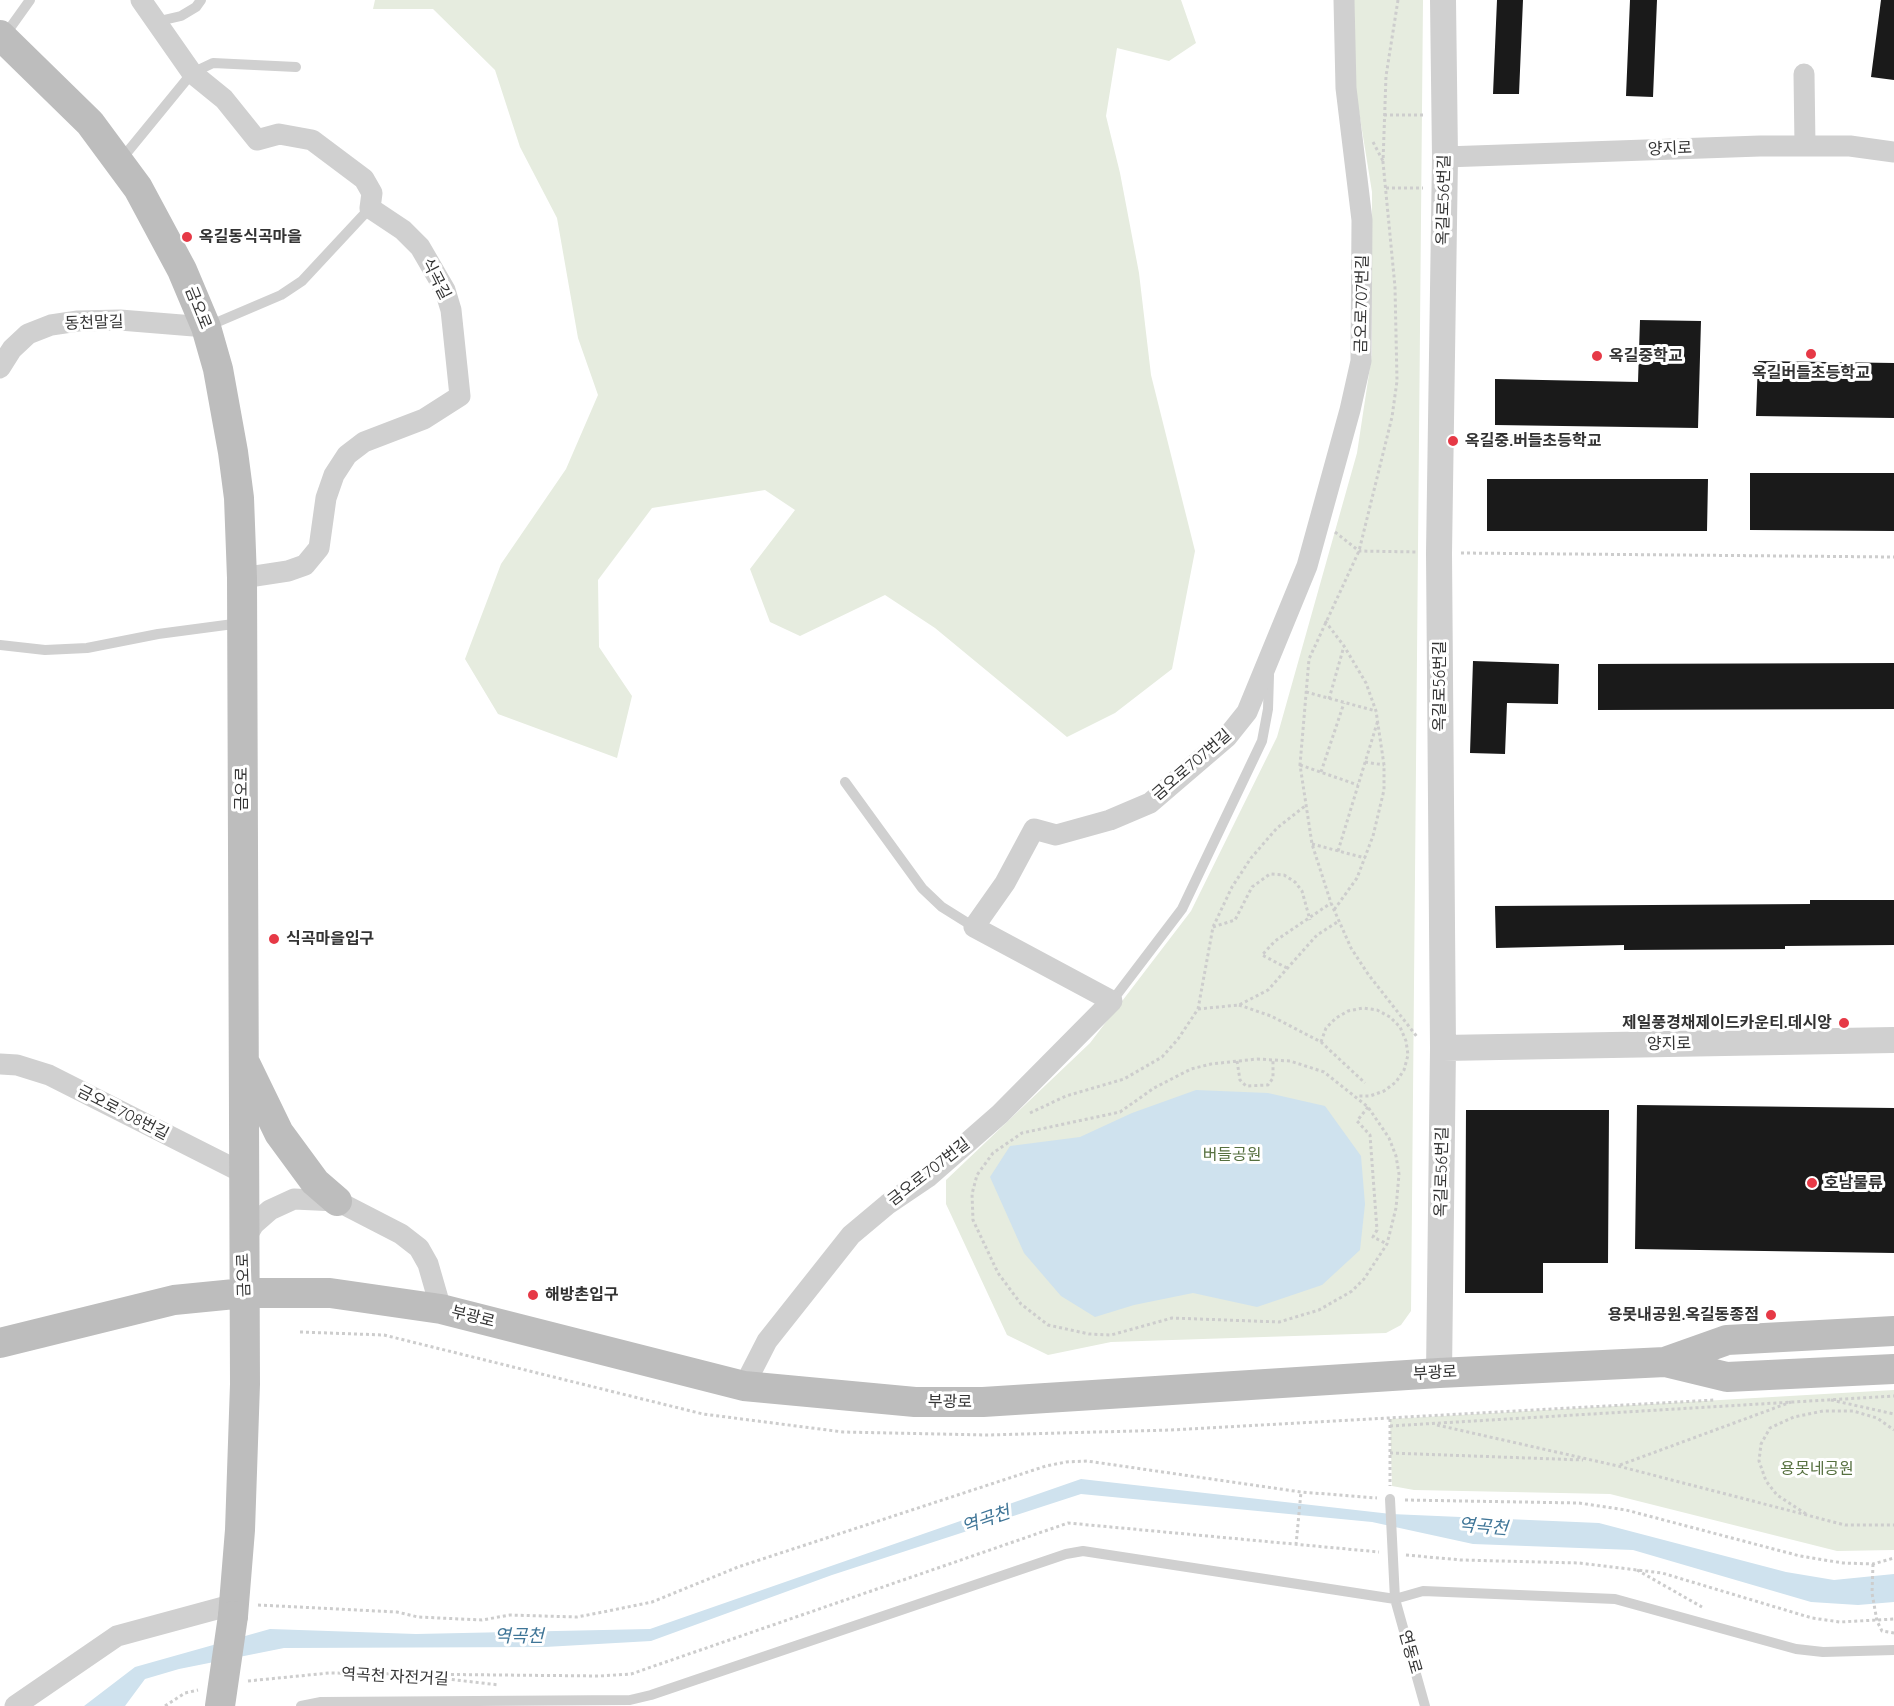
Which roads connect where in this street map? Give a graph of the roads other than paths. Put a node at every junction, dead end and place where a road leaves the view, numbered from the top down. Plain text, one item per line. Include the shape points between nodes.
1 (30, 0) edge
2 (141, 0) edge
3 (201, 0) edge
4 (1344, 0) edge
5 (1443, 0) edge
6 (155, 22) junction
7 (1, 36) edge
8 (296, 67) dead end
9 (192, 73) junction
10 (1804, 74) dead end
11 (1805, 146) junction
12 (1894, 152) edge
13 (1445, 157) junction
14 (120, 161) junction
15 (370, 208) junction
16 (206, 327) junction
17 (0, 368) edge
18 (242, 578) junction
19 (241, 623) junction
20 (0, 645) edge
21 (1269, 657) junction
22 (845, 782) dead end
23 (974, 927) junction
24 (1112, 1001) junction
25 (1894, 1040) edge
26 (1443, 1048) junction
27 (243, 1059) junction
28 (0, 1064) edge
29 (243, 1173) junction
30 (337, 1201) junction
31 (243, 1243) junction
32 (245, 1293) junction
33 (441, 1309) junction
34 (1894, 1331) edge
35 (0, 1343) edge
36 (1665, 1362) junction
37 (1894, 1369) edge
38 (1439, 1373) junction
39 (744, 1386) junction
40 (1390, 1499) road end
41 (1395, 1599) junction
42 (234, 1610) junction
43 (1894, 1650) edge
44 (214, 1697) edge
45 (15, 1706) edge
46 (301, 1706) edge
47 (1425, 1706) edge

1 - 7 lane
2 - 6 street
3 - 6 lane via 181,16
4 - 21 street, 금오로707번길 via 1346,88 1362,220 1361,361 1307,566
5 - 13 street, 옥길로56번길
6 - 9 street
7 - 14 main road, 금오로 via 90,123
8 - 9 lane via 213,63
9 - 14 lane
9 - 15 street via 224,99 257,140 279,134 312,140 364,179 372,193
10 - 11 street
11 - 12 street, 양지로 via 1850,146
11 - 13 street, 양지로
13 - 26 street, 옥길로56번길 via 1439,553
14 - 16 main road, 금오로 via 161,228
15 - 16 lane via 302,281 281,295
15 - 18 street, 식곡길 via 420,247 445,290 452,310 460,396 424,419 364,442 347,455 326,498 319,548 305,565
16 - 17 street, 동천말길 via 120,320 51,325 28,333 12,348
16 - 18 main road, 금오로 via 233,452
18 - 19 main road, 금오로
19 - 20 lane via 87,648 45,650
19 - 27 main road, 금오로
21 - 23 street, 금오로707번길 via 1247,712 1227,737 1150,803 1056,836 1034,829 1005,883
21 - 24 lane via 1269,709 1262,741 1182,909
22 - 23 lane via 922,888 942,907
23 - 24 street
24 - 39 street, 금오로707번길 via 1000,1114 928,1177 851,1235 767,1341
25 - 26 street, 양지로
26 - 38 street, 옥길로56번길
27 - 29 main road, 금오로
27 - 30 main road via 279,1132 315,1182
28 - 29 street, 금오로708번길 via 48,1075
29 - 31 main road, 금오로
30 - 31 street via 294,1199 270,1210 254,1224
30 - 33 street via 401,1234 419,1248 428,1264
31 - 32 main road, 금오로
32 - 33 main road, 부광로 via 330,1293
32 - 35 main road, 부광로 via 174,1300
32 - 42 main road, 금오로 via 245,1384
33 - 39 main road, 부광로
34 - 36 main road, 부광로 via 1727,1340
36 - 37 main road, 부광로 via 1727,1377
36 - 38 main road, 부광로
38 - 39 main road, 부광로 via 982,1402 915,1402
40 - 41 lane, 연동로, bridge
41 - 43 lane via 1423,1591 1589,1596 1615,1599 1796,1649
41 - 46 lane via 1083,1551 630,1700 321,1702
41 - 47 lane, 연동로
42 - 44 main road, 금오로, bridge
42 - 45 street via 117,1636

